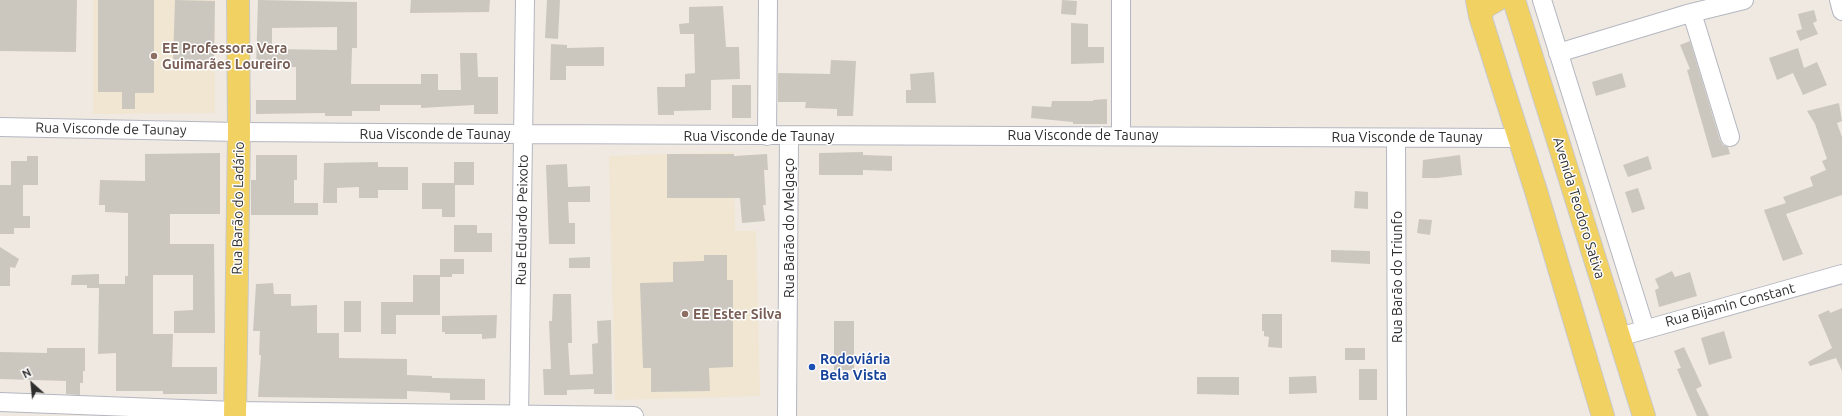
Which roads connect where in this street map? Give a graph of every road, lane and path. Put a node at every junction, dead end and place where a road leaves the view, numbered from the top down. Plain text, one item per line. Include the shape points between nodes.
1 (238, 0) edge
2 (525, 0) edge
3 (768, 0) edge
4 (1121, 0) edge
5 (1508, 0) edge
6 (1542, 0) edge
7 (1744, 0) edge
8 (1839, 0) edge
9 (1478, 8) edge
10 (1842, 11) edge
11 (1692, 13) junction
12 (1558, 53) junction
13 (0, 127) edge
14 (240, 132) junction
15 (523, 134) junction
16 (1121, 135) junction
17 (767, 136) junction
18 (789, 136) junction
19 (1730, 137) dead end
20 (1396, 138) junction
21 (1519, 138) junction
22 (1842, 274) edge
23 (1645, 329) junction
24 (1619, 337) junction
25 (0, 402) edge
26 (235, 414) edge
27 (519, 415) edge
28 (634, 416) edge
29 (787, 416) edge
30 (1397, 416) edge
31 (1603, 416) edge
32 (1644, 416) edge

1 - 14 main road, Rua Barão do Ladário
2 - 15 street, Rua Eduardo Peixoto
3 - 17 street
4 - 16 street
5 - 9 main road
5 - 24 main road, Avenida Teodoro Sativa
6 - 12 street
7 - 11 street
8 - 10 street
9 - 21 main road
11 - 12 street
11 - 19 street
12 - 23 street
13 - 14 street, Rua Visconde de Taunay
14 - 15 street, Rua Visconde de Taunay
14 - 26 main road, Rua Barão do Ladário
15 - 17 street, Rua Visconde de Taunay
15 - 27 street, Rua Eduardo Peixoto
16 - 18 street, Rua Visconde de Taunay
16 - 20 street, Rua Visconde de Taunay
17 - 18 street, Rua Visconde de Taunay
18 - 29 street, Rua Barão do Melgaço
20 - 21 street, Rua Visconde de Taunay
20 - 30 street, Rua Barão do Triunfo
21 - 31 main road
22 - 23 street, Rua Bijamin Constant
23 - 24 street, Rua Bijamin Constant
24 - 32 main road, Avenida Teodoro Sativa
25 - 26 street
26 - 27 street
27 - 28 street

